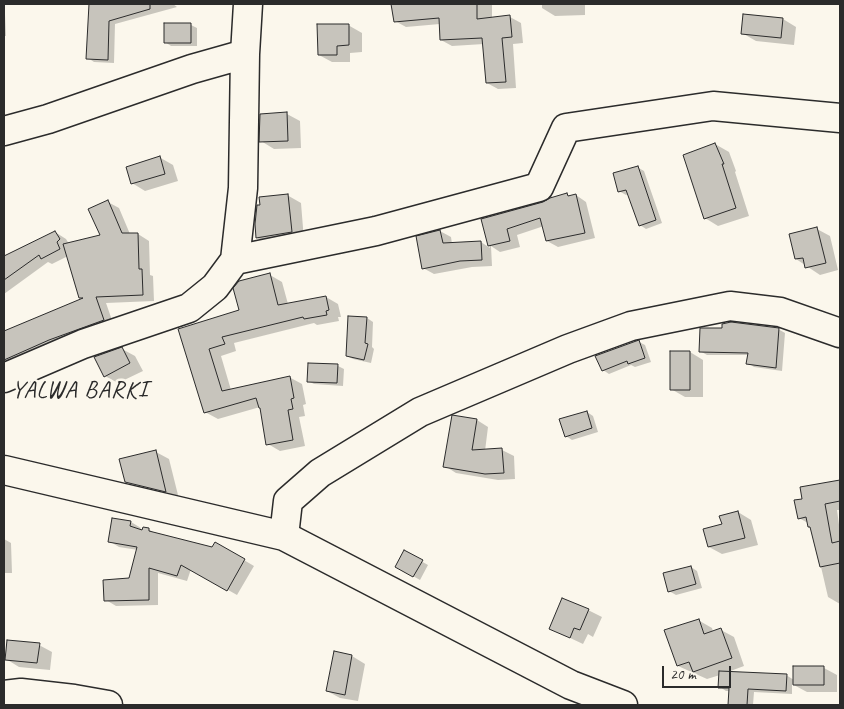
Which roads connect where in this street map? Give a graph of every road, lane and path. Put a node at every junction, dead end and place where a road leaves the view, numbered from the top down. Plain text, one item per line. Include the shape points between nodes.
1 (248, 4) edge
2 (246, 54) junction
3 (840, 118) edge
4 (4, 131) edge
5 (235, 260) junction
6 (840, 333) edge
7 (4, 378) edge
8 (4, 470) edge
9 (284, 536) junction
10 (16, 698) edge
11 (108, 705) edge
12 (623, 705) edge

1 - 2 street
2 - 4 street
2 - 5 street via 243,188
3 - 5 street via 714,106 566,128 538,186 376,231
5 - 7 street via 215,287 189,308 83,344
6 - 9 street via 780,312 730,306 631,326 568,349 420,412 320,472 288,501
8 - 9 street
9 - 12 street via 571,685
10 - 11 street via 74,699

